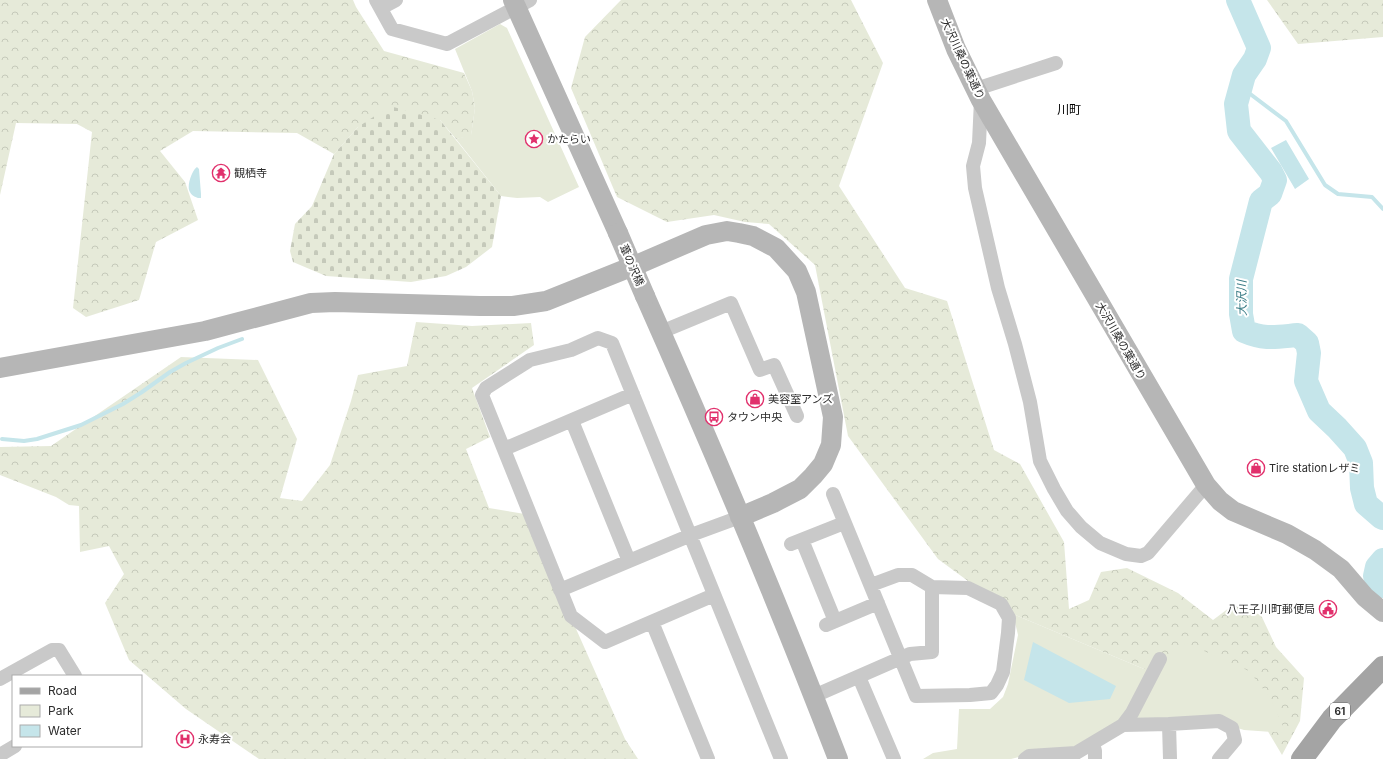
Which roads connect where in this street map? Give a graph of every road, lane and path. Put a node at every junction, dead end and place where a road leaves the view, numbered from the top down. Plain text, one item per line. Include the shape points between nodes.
1 (396, 0) edge
2 (937, 0) edge
3 (520, 2) edge
4 (379, 4) edge
5 (1056, 63) dead end
6 (979, 94) junction
7 (661, 332) junction
8 (0, 368) edge
9 (633, 394) junction
10 (797, 416) dead end
11 (572, 421) junction
12 (504, 449) junction
13 (1206, 485) junction
14 (833, 494) dead end
15 (740, 516) junction
16 (844, 522) junction
17 (690, 535) junction
18 (629, 561) junction
19 (871, 585) junction
20 (932, 587) junction
21 (560, 590) junction
22 (714, 595) junction
23 (878, 603) junction
24 (1383, 612) edge
25 (652, 622) junction
26 (901, 658) junction
27 (1160, 659) dead end
28 (1383, 666) edge
29 (74, 675) edge
30 (859, 676) junction
31 (0, 679) edge
32 (814, 696) junction
33 (1169, 724) junction
34 (1123, 725) junction
35 (1093, 744) junction
36 (13, 747) edge
37 (0, 755) edge
38 (708, 759) edge
39 (781, 759) edge
40 (838, 759) edge
41 (894, 759) edge
42 (1025, 759) edge
43 (1095, 759) edge
44 (1170, 759) edge
45 (1219, 759) edge
46 (1302, 759) edge

1 - 4 street
2 - 6 street, 大沢川桑の葉通り via 956,49
3 - 4 street via 447,44 392,29
3 - 7 street, 葦の沢橋, bridge
5 - 6 street
6 - 13 street, 大沢川桑の葉通り
6 - 13 street via 979,143 973,166 974,188 998,288 1030,402 1040,461 1054,489 1067,511 1100,543 1126,554 1141,556 1148,553
7 - 10 street via 731,303 760,370 774,365
7 - 15 street, 葦の沢橋
8 - 15 street via 205,331 311,303 513,306 546,301 706,235 727,231 739,233 752,236 776,248 797,271 806,292 833,417 831,444 823,464 813,476 800,489
9 - 11 street
9 - 12 street via 612,343 598,338 571,350 530,360 486,388 482,395
9 - 17 street
11 - 12 street
11 - 18 street
12 - 21 street
13 - 24 street, 大沢川桑の葉通り via 1232,511 1287,534 1315,550 1341,569 1365,598
14 - 16 street
15 - 17 street
15 - 32 street, 葦の沢橋
16 - 19 street
16 - 23 street via 796,542 831,623
17 - 18 street
17 - 22 street
18 - 21 street
19 - 20 street via 898,575 912,575
19 - 23 street
20 - 26 street via 932,652 910,654
20 - 26 street via 968,588 1001,604 1009,618 1003,672 991,692 916,696
21 - 25 street via 571,616 605,642
22 - 25 street
22 - 39 street
23 - 26 street
25 - 38 street
26 - 30 street
27 - 34 street via 1132,714
28 - 46 main road, 61 via 1332,718
29 - 31 street via 59,650 52,650
30 - 32 street
30 - 41 street
32 - 40 street, 葦の沢橋
33 - 34 street
33 - 44 street
33 - 45 street via 1219,721 1232,728 1234,740
34 - 35 street
35 - 42 street via 1076,753 1029,756
35 - 43 street
36 - 37 street

